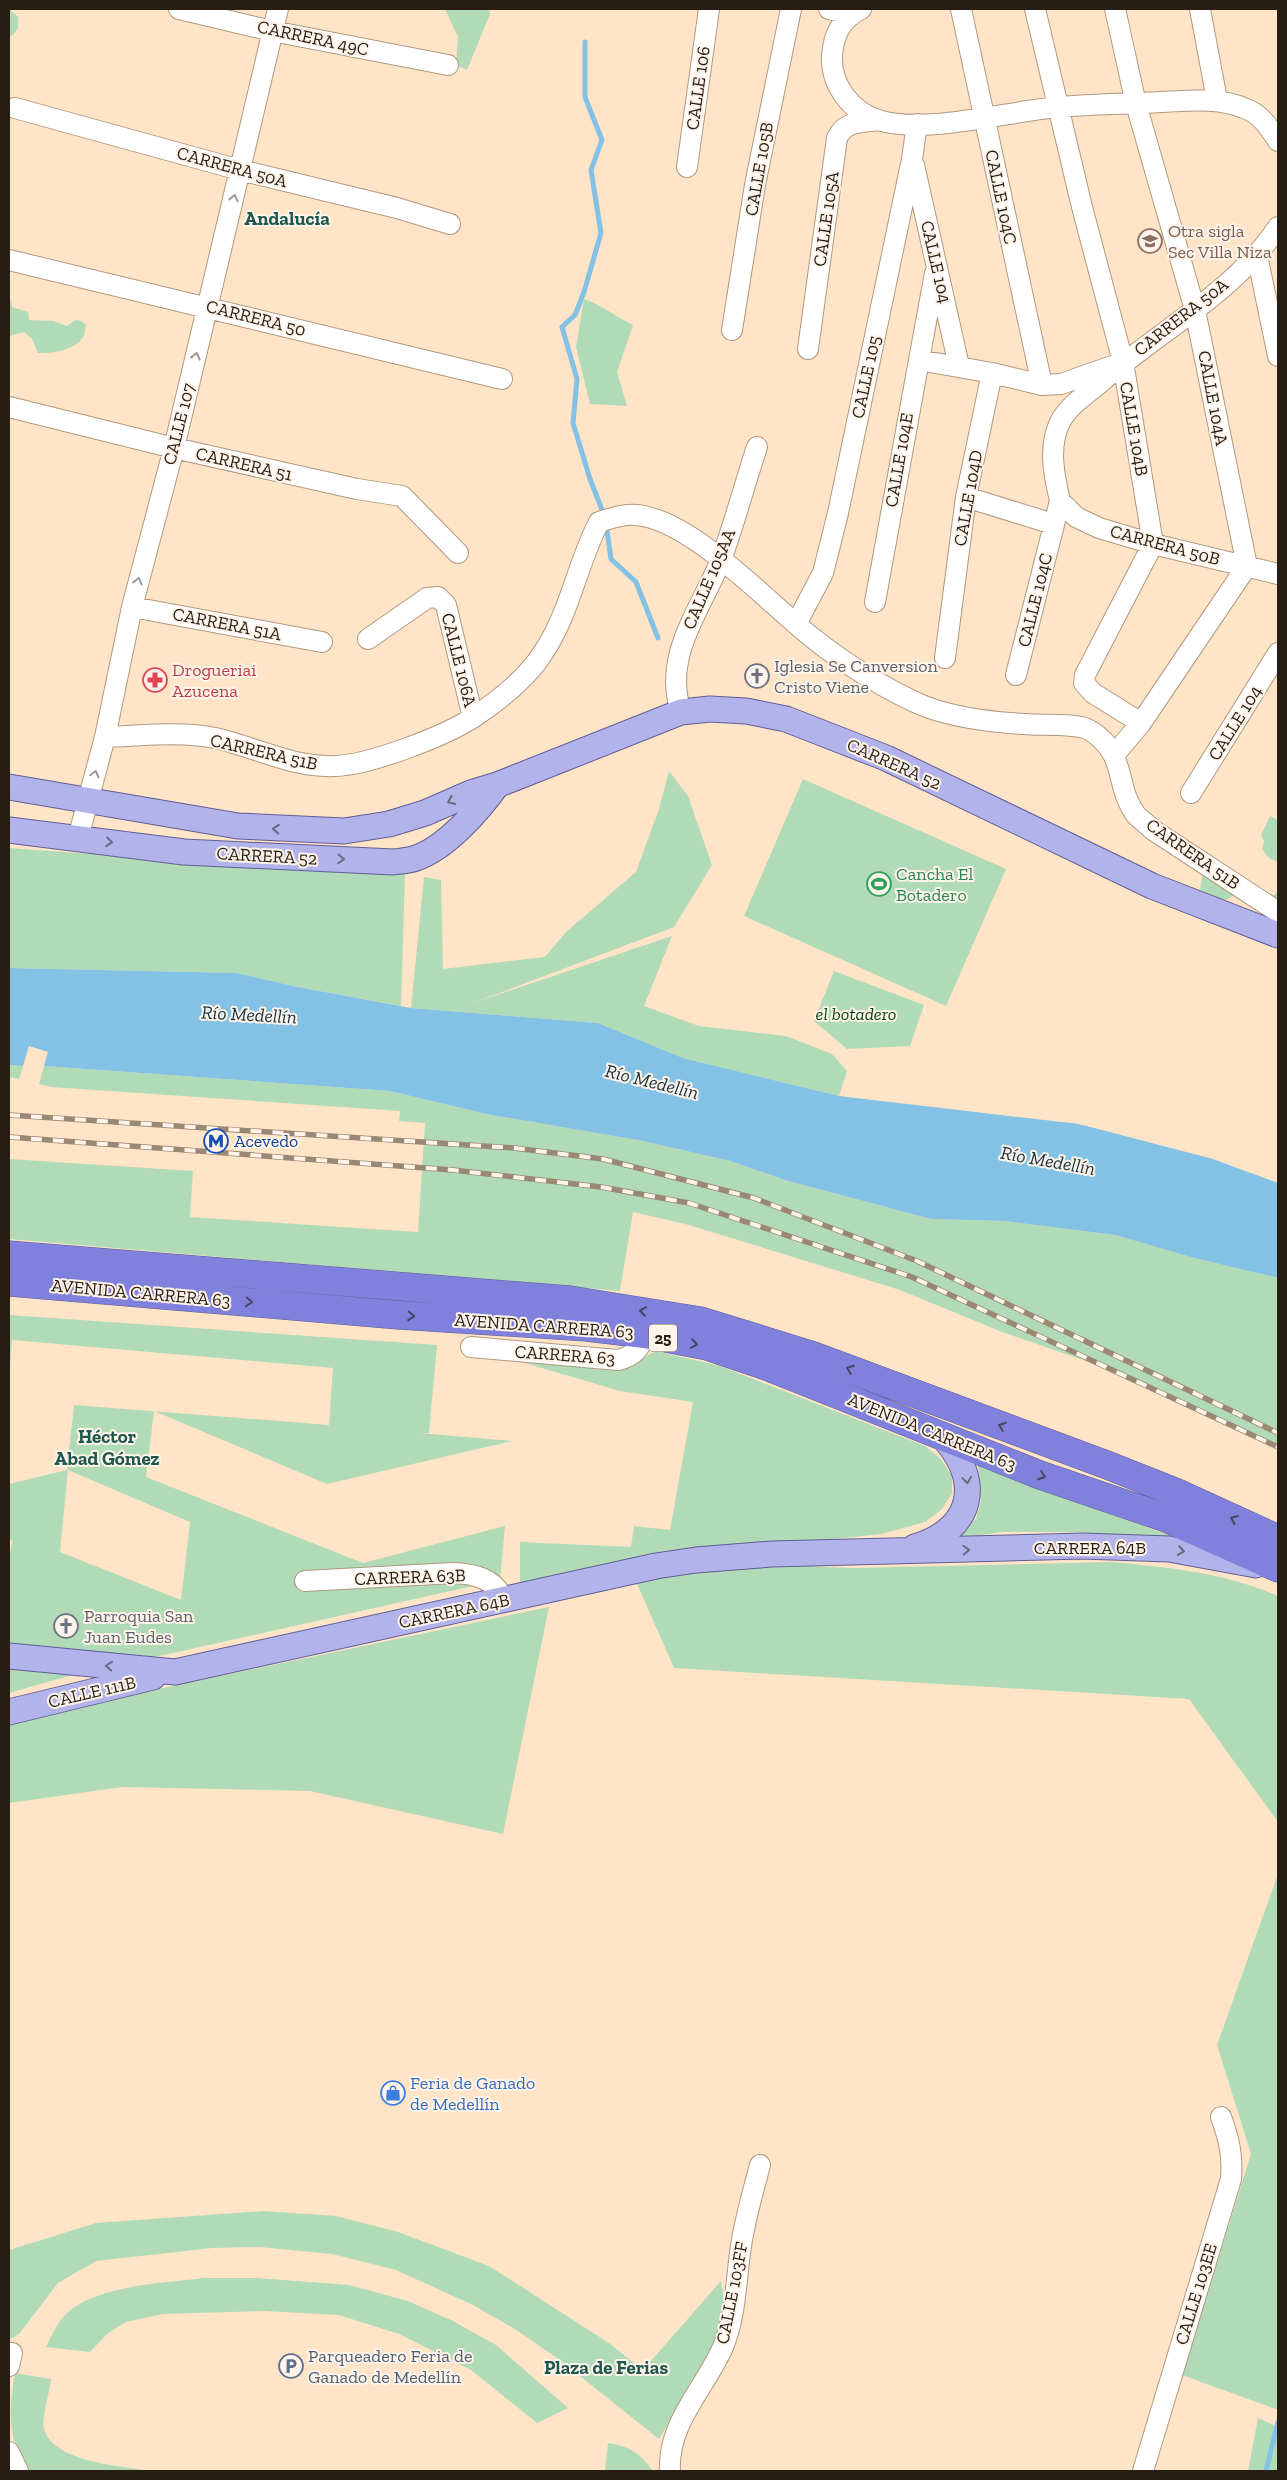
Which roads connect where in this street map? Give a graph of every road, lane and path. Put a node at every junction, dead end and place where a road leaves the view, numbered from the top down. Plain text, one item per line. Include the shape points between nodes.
1 (179, 9) edge
2 (278, 9) edge
3 (709, 9) edge
4 (791, 9) edge
5 (829, 9) edge
6 (961, 9) edge
7 (1035, 9) edge
8 (1115, 9) edge
9 (1200, 9) edge
10 (856, 11) edge
11 (272, 31) junction
12 (448, 65) dead end
13 (1217, 100) junction
14 (1136, 104) junction
15 (1058, 107) junction
16 (15, 108) dead end
17 (984, 118) junction
18 (880, 120) junction
19 (917, 124) junction
20 (1278, 141) edge
21 (912, 159) junction
22 (687, 167) dead end
23 (240, 170) junction
24 (450, 224) dead end
25 (1278, 227) edge
26 (1257, 255) junction
27 (9, 260) edge
28 (936, 267) junction
29 (208, 306) junction
30 (1195, 310) junction
31 (732, 330) dead end
32 (808, 349) dead end
33 (1278, 356) edge
34 (918, 360) junction
35 (1123, 362) junction
36 (960, 366) junction
37 (992, 373) junction
38 (502, 379) dead end
39 (1042, 386) junction
40 (9, 407) edge
41 (1070, 410) joint
42 (757, 447) dead end
43 (174, 448) junction
44 (966, 498) junction
45 (1060, 501) junction
46 (1053, 524) junction
47 (1153, 544) junction
48 (458, 553) dead end
49 (721, 558) junction
50 (1247, 566) junction
51 (1278, 574) edge
52 (875, 602) dead end
53 (132, 607) junction
54 (796, 624) junction
55 (368, 639) dead end
56 (322, 642) dead end
57 (1278, 653) edge
58 (945, 658) dead end
59 (1016, 675) dead end
60 (681, 712) junction
61 (473, 718) junction
62 (1141, 722) junction
63 (105, 737) junction
64 (1115, 754) junction
65 (497, 785) junction
66 (14, 788) edge
67 (1191, 793) dead end
68 (88, 801) junction
69 (425, 813) junction
70 (9, 829) edge
71 (78, 838) junction
72 (437, 846) junction
73 (1278, 912) edge
74 (1278, 935) edge
75 (9, 1255) edge
76 (9, 1282) edge
77 (645, 1334) junction
78 (471, 1347) dead end
79 (944, 1438) junction
80 (1278, 1539) edge
81 (900, 1551) junction
82 (1278, 1569) edge
83 (305, 1581) dead end
84 (504, 1600) junction
85 (9, 1656) edge
86 (175, 1672) junction
87 (9, 1712) edge
88 (1221, 2117) dead end
89 (760, 2165) dead end
90 (9, 2452) edge
91 (18, 2471) edge
92 (670, 2471) edge
93 (1143, 2471) edge

1 - 11 street, CARRERA 49C
2 - 11 street, CALLE 107
3 - 22 street, CALLE 106
4 - 31 street, CALLE 105B via 759,167
5 - 10 street
6 - 17 street, CALLE 104C
7 - 15 street, CALLE 104B
8 - 14 street, CALLE 104A
9 - 13 street
10 - 18 street via 838,28 832,48 834,72 848,101 860,112
11 - 12 street, CARRERA 49C
11 - 23 street, CALLE 107
13 - 14 street
13 - 20 street via 1243,107 1263,118
14 - 15 street
14 - 30 street, CALLE 104A
15 - 17 street
15 - 35 street, CALLE 104B
16 - 23 street, CARRERA 50A
17 - 19 street
17 - 39 street, CALLE 104C
18 - 19 street
18 - 32 street, CALLE 105A via 850,124 842,128 837,138
19 - 21 street, CALLE 105
21 - 28 street, CALLE 104
21 - 54 street, CALLE 105 via 838,513 823,573
23 - 24 street, CARRERA 50A via 398,208
29 -> 23 street, CALLE 107
25 - 26 street, CARRERA 50A
26 - 30 street, CARRERA 50A
26 - 33 street
27 - 29 street, CARRERA 50
28 - 34 street, CALLE 104E
28 - 36 street, CALLE 104
29 - 38 street, CARRERA 50
43 -> 29 street, CALLE 107
30 - 35 street, CARRERA 50A
30 - 50 street, CALLE 104A
34 - 36 street
34 - 52 street, CALLE 104E
35 - 39 street, CARRERA 50A via 1070,381
35 - 41 street, CARRERA 50A
35 - 47 street, CALLE 104B
36 - 37 street
37 - 39 street, CARRERA 50A
37 - 44 street, CALLE 104D
40 - 43 street, CARRERA 51
41 - 45 street, CALLE 104C via 1061,420 1052,447
42 - 49 street, CALLE 105AA
43 - 48 street, CARRERA 51 via 357,490 402,496
53 -> 43 street, CALLE 107
44 - 46 street
44 - 58 street, CALLE 104D
45 - 46 street, CALLE 104C
45 - 47 street, CARRERA 50B via 1076,517
46 - 59 street, CALLE 104C
47 - 50 street, CARRERA 50B
47 - 62 street via 1084,683 1093,693
49 - 54 street
49 - 60 street, CALLE 105AA via 692,618 678,657 676,696
49 - 61 street, CARRERA 51B via 657,520 637,515 608,519 592,536 555,633 542,655 511,688
50 - 51 street, CARRERA 50B
50 - 62 street
53 - 56 street, CARRERA 51A
53 - 63 street, CALLE 107
54 - 64 street via 848,664 923,705 957,716 1088,729 1103,739
55 - 61 street, CALLE 106A via 427,598 438,597 446,605
57 - 67 street, CALLE 104
60 - 65 main road, CARRERA 52
60 - 74 main road, CARRERA 52 via 710,709 746,711 786,719 886,758 1152,886
61 - 63 street, CARRERA 51B via 373,759 337,766 308,765 212,738
62 - 64 street
68 -> 63 street, CALLE 107
64 - 73 street, CARRERA 51B via 1136,814 1153,830
65 -> 69 main road, CARRERA 52
65 - 72 main road, CARRERA 52 via 478,811
66 - 68 main road, CARRERA 52
66 - 70 main road
69 -> 68 main road, CARRERA 52 via 389,824 344,831 290,830 238,826
68 - 71 street, CALLE 107
69 - 72 main road via 437,832
70 - 71 main road, CARRERA 52
71 -> 72 main road, CARRERA 52 via 184,852 393,862 417,858
80 -> 75 highway, AVENIDA CARRERA 63 / 25 via 1176,1492 1106,1465 814,1356 701,1321 570,1300
76 -> 77 highway, AVENIDA CARRERA 63 / 25
77 - 78 street, CARRERA 63 via 633,1355 618,1360
77 -> 79 highway, AVENIDA CARRERA 63 / 25 via 707,1346
79 -> 81 main road, CARRERA 64B via 965,1471 968,1485 964,1511 959,1522 933,1540
79 -> 82 highway, AVENIDA CARRERA 63 / 25 via 1166,1518
81 -> 82 main road, CARRERA 64B via 1139,1547 1187,1552
81 - 84 main road, CARRERA 64B via 772,1554 696,1560
83 - 84 street, CARRERA 63B via 472,1574 499,1589
84 - 86 main road, CARRERA 64B
86 -> 85 main road, CARRERA 64B
86 - 87 main road, CALLE 111B
88 - 93 street, CALLE 103EE via 1233,2157 1231,2179
89 - 92 street, CALLE 103FF via 723,2346 682,2420 669,2454
90 - 91 street

